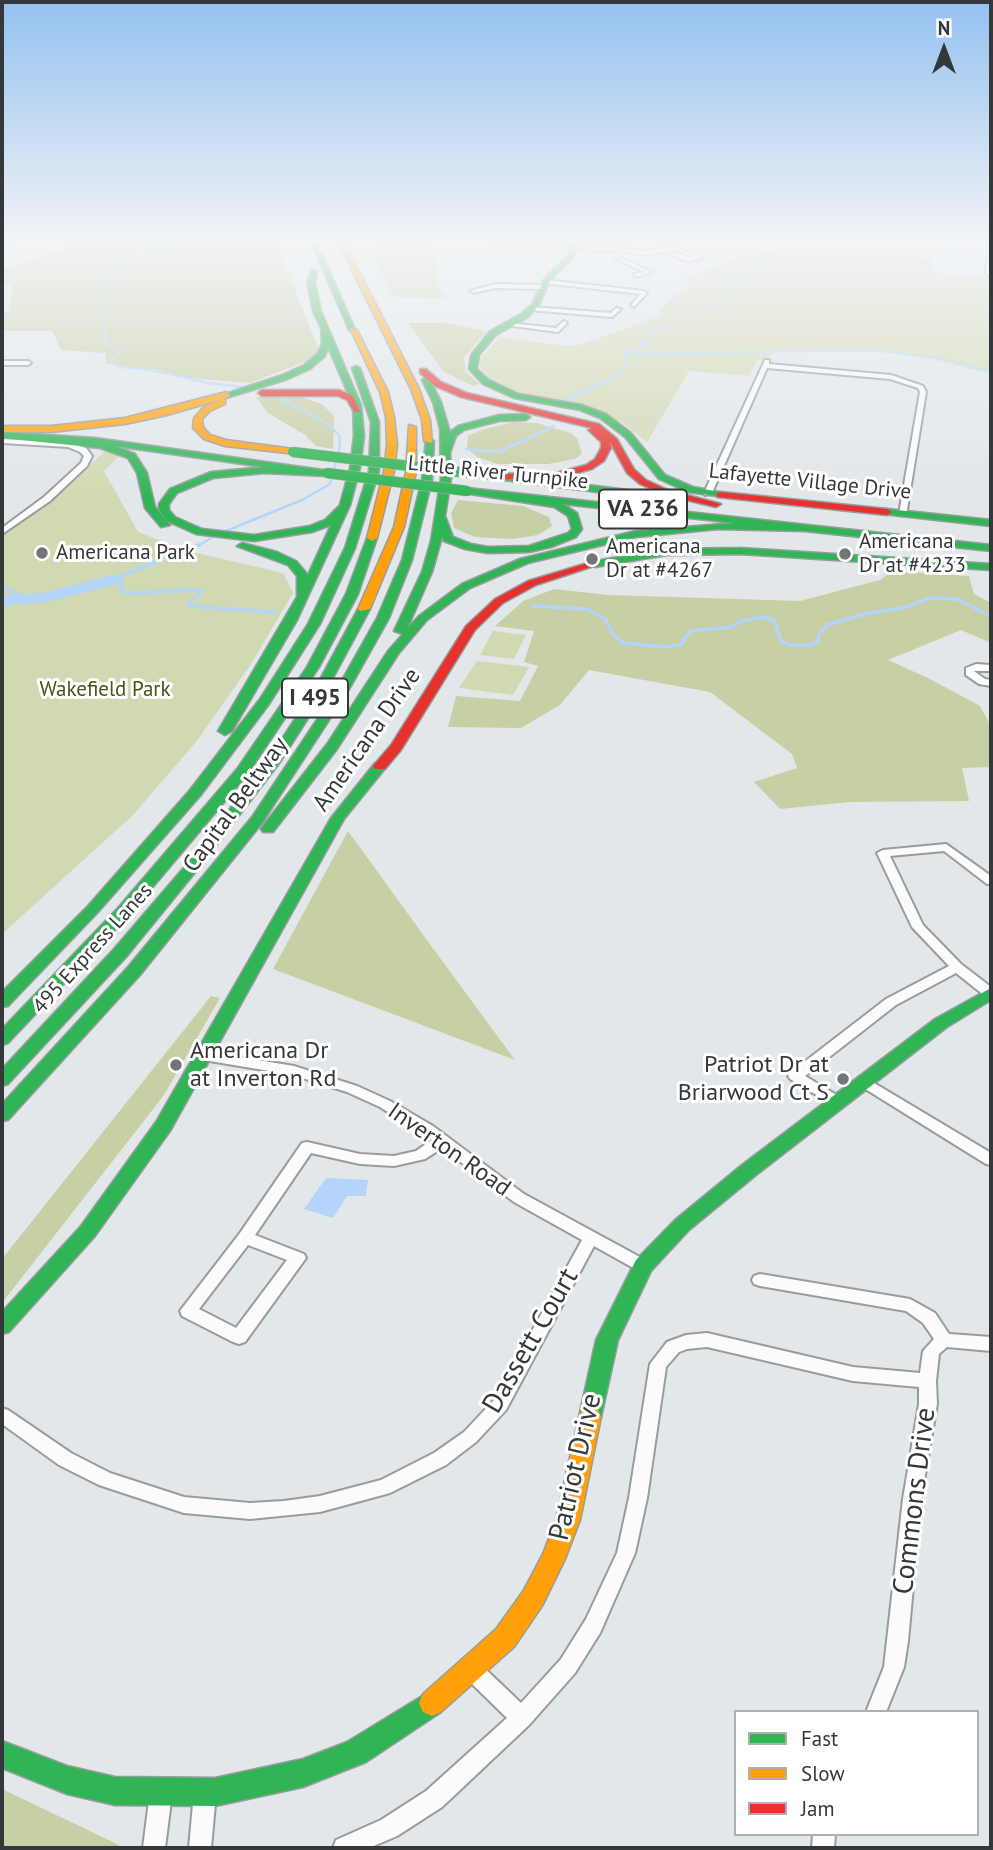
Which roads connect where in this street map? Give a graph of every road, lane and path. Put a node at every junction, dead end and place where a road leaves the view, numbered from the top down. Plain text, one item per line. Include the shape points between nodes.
1 (324, 328) joint
2 (339, 328) edge
3 (352, 328) edge
4 (370, 328) edge
5 (384, 328) edge
6 (395, 328) edge
7 (502, 328) edge
8 (541, 328) edge
9 (559, 328) edge
10 (2, 363) edge
11 (29, 363) dead end
12 (416, 363) junction
13 (220, 399) junction
14 (358, 412) junction
15 (2, 430) edge
16 (2, 435) edge
17 (39, 437) junction
18 (2, 441) edge
19 (447, 451) junction
20 (290, 464) junction
21 (495, 476) junction
22 (497, 494) junction
23 (712, 499) junction
24 (345, 505) junction
25 (903, 514) junction
26 (440, 516) junction
27 (991, 523) edge
28 (819, 528) junction
29 (181, 529) junction
30 (2, 532) edge
31 (991, 537) edge
32 (991, 548) edge
33 (991, 567) edge
34 (291, 620) junction
35 (394, 651) junction
36 (991, 668) edge
37 (991, 683) edge
38 (136, 863) junction
39 (991, 881) edge
40 (957, 967) junction
41 (134, 971) junction
42 (991, 993) edge
43 (2, 1002) edge
44 (2, 1039) edge
45 (203, 1056) junction
46 (2, 1080) edge
47 (864, 1082) junction
48 (838, 1102) junction
49 (2, 1115) edge
50 (442, 1141) junction
51 (991, 1160) edge
52 (245, 1237) junction
53 (591, 1238) junction
54 (643, 1266) junction
55 (760, 1280) dead end
56 (2, 1326) edge
57 (944, 1340) junction
58 (991, 1344) edge
59 (926, 1381) junction
60 (2, 1415) edge
61 (472, 1670) junction
62 (877, 1710) edge
63 (522, 1718) junction
64 (2, 1755) edge
65 (205, 1792) junction
66 (161, 1793) junction
67 (154, 1848) edge
68 (200, 1848) edge
69 (344, 1848) edge

1 - 13 main road via 327,343 318,359 299,371
1 - 14 main road
2 - 38 main road, Capital Beltway / I 495 via 375,422 374,471 364,510 336,580 297,653 219,763
3 - 44 main road, 495 Express Lanes / I 495 via 384,392 392,445 367,556 352,594 318,658 242,772 109,928
4 - 46 main road, 495 Express Lanes / I 495 via 402,396 413,453 409,492 387,559 344,650 251,793 153,915
5 - 41 main road, Capital Beltway / I 495 via 415,389 429,436 427,480 407,560 378,628 298,761 249,830
6 - 12 main road
7 - 23 main road, Lafayette Village Drive via 472,359 473,369 486,382 517,396 603,416 628,435 662,477
8 - 9 street
10 - 11 street
12 - 19 main road via 440,410
12 - 23 main road via 438,384 464,395 596,425 608,434 643,482 678,496
13 - 14 main road via 301,391 345,395
13 - 15 main road via 100,425
13 - 20 main road via 198,418 198,428 207,437
14 - 24 main road via 355,468
15 - 20 main road, Little River Turnpike / VA 236 via 153,438
16 - 17 main road, Little River Turnpike / VA 236
17 - 20 main road, Little River Turnpike / VA 236
17 - 29 main road via 102,445 132,456 142,473 152,513
18 - 30 street via 60,444 88,456 47,499
19 - 21 main road via 452,435 461,428 512,417 578,424 599,433 605,441 599,461 577,472 548,478
19 - 26 main road
20 - 21 main road, Little River Turnpike / VA 236, bridge
20 - 22 main road, Little River Turnpike / VA 236, bridge via 327,473
20 - 29 main road via 222,473 181,486 166,499 164,510
21 - 23 main road, Little River Turnpike / VA 236
22 - 26 main road via 557,505 572,514 577,528 572,535 547,545 488,550 448,539
22 - 28 main road, Little River Turnpike / VA 236
23 - 25 main road, Lafayette Village Drive
23 - 25 street via 766,363 891,377 921,387
23 - 31 main road, Little River Turnpike / VA 236
24 - 29 main road via 320,526 283,535 254,538
24 - 34 main road
25 - 27 main road, Lafayette Village Drive
26 - 35 main road via 427,572
28 - 32 main road, Little River Turnpike / VA 236
28 - 35 main road via 738,525 662,530 597,541 524,561 451,595
29 - 34 main road via 273,554 298,569 304,589
33 - 45 main road, Americana Drive via 740,551 667,552 570,570 499,601 470,628 396,747 338,818
34 - 38 main road via 233,720
35 - 41 main road via 305,783
36 - 37 street via 969,670 982,682
38 - 43 main road, Capital Beltway / I 495
39 - 40 street via 946,847 883,853 918,927
40 - 42 street
40 - 48 street via 891,1002 795,1076
41 - 49 main road, Capital Beltway / I 495
42 - 47 main road, Patriot Drive via 941,1023
45 - 50 street, Inverton Road via 323,1079 385,1104
45 - 56 main road, Americana Drive via 125,1182 88,1231
47 - 48 main road, Patriot Drive
47 - 51 street
48 - 54 main road, Patriot Drive via 697,1211
50 - 52 street via 420,1156 394,1161 307,1147
50 - 53 street, Inverton Road via 519,1198
52 - 52 street via 299,1258 239,1337 188,1311
53 - 54 street, Inverton Road
53 - 60 street, Dassett Court via 500,1405 470,1437 440,1459 384,1488 284,1509 184,1505 105,1479 65,1459
54 - 61 main road, Patriot Drive via 607,1340 568,1520 553,1559 505,1638
55 - 57 street via 910,1305 929,1318
57 - 58 street
57 - 59 street, Commons Drive via 931,1351
59 - 62 street, Commons Drive via 928,1404 912,1499 898,1641 894,1667
59 - 63 street via 830,1370 708,1340 673,1347 658,1364 626,1553 593,1626 568,1666
61 - 63 street
61 - 65 main road, Patriot Drive via 398,1727 356,1752 303,1773
63 - 69 street via 434,1799 389,1828
64 - 66 main road, Patriot Drive via 67,1780 116,1791
65 - 66 main road, Patriot Drive
65 - 68 street
66 - 67 street

